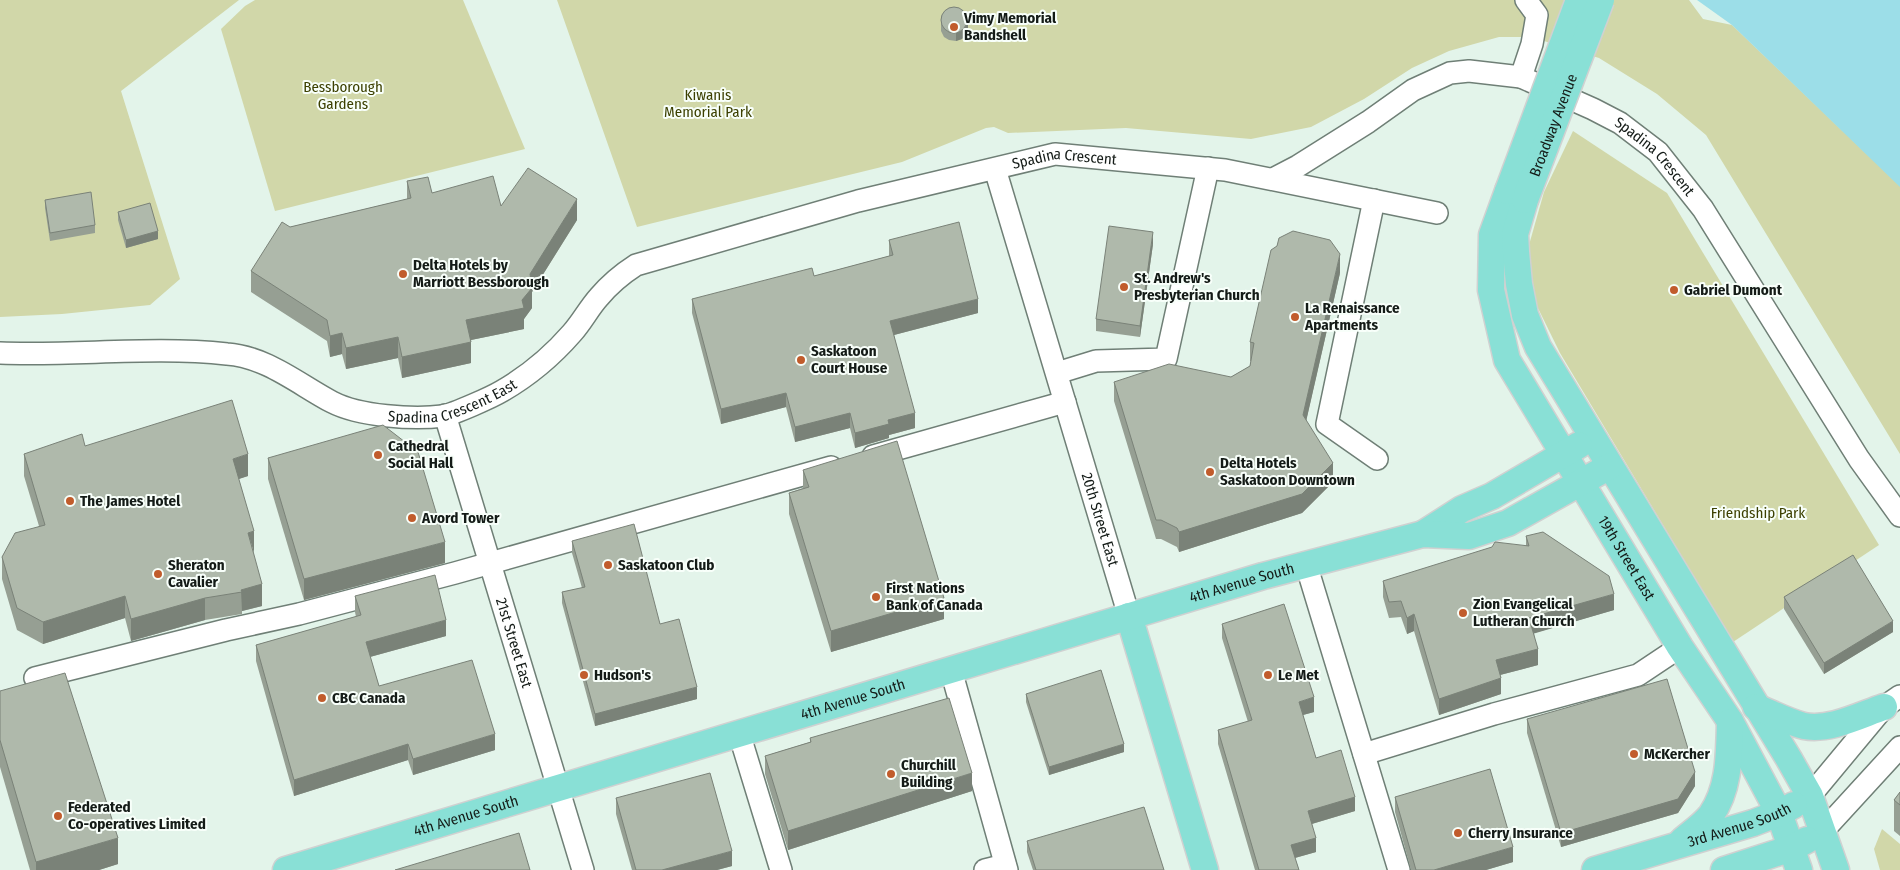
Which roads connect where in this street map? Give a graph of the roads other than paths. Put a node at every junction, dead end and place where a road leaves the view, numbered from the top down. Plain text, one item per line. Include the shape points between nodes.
1 (1526, 0) edge
2 (1579, 0) edge
3 (1601, 0) edge
4 (1521, 77) junction
5 (1208, 168) junction
6 (995, 169) junction
7 (1273, 179) junction
8 (1516, 195) junction
9 (1374, 200) junction
10 (858, 201) joint
11 (1437, 213) dead end
12 (1492, 234) joint
13 (0, 353) edge
14 (1057, 373) junction
15 (1065, 402) junction
16 (445, 416) junction
17 (1593, 437) junction
18 (1563, 454) junction
19 (1377, 459) dead end
20 (1610, 466) junction
21 (1581, 483) junction
22 (1900, 516) edge
23 (1423, 534) junction
24 (490, 563) junction
25 (1306, 564) junction
26 (1129, 616) junction
27 (1680, 647) junction
28 (951, 670) junction
29 (35, 678) dead end
30 (1892, 701) edge
31 (1756, 707) junction
32 (1730, 721) junction
33 (739, 733) junction
34 (1900, 747) edge
35 (1364, 754) junction
36 (559, 788) junction
37 (1810, 796) junction
38 (1779, 813) junction
39 (1823, 831) junction
40 (1677, 846) junction
41 (1795, 859) edge
42 (999, 868) edge
43 (286, 870) edge
44 (583, 870) edge
45 (781, 870) edge
46 (1205, 870) edge
47 (1399, 870) edge
48 (1595, 870) edge
49 (1724, 870) edge
50 (1836, 870) edge

1 - 4 street via 1537,15
2 - 8 main road, Broadway Avenue, bridge
3 - 8 main road, Broadway Avenue, bridge
4 - 7 street, Spadina Crescent via 1450,73 1413,90 1368,122
4 - 22 street, Spadina Crescent via 1620,123 1658,152 1703,209 1859,459
5 - 6 street, Spadina Crescent via 1055,154
5 - 7 street, Spadina Crescent
5 - 14 street via 1166,359 1096,361
6 - 10 street, Spadina Crescent
6 - 14 street, 20th Street East
7 - 9 street, Spadina Crescent
8 - 12 main road, Broadway Avenue
8 - 17 main road, Broadway Avenue via 1514,234 1525,315 1538,347
9 - 11 street, Spadina Crescent
9 - 19 street via 1326,424
10 - 16 street, Spadina Crescent East via 636,265 616,278 572,333 532,372 501,391
12 - 18 main road, 19th Street East via 1491,290 1507,360
13 - 16 street, Spadina Crescent East via 226,354 247,357 275,369 349,410 404,417
14 - 15 street, 20th Street East
15 - 24 street
15 - 26 street, 20th Street East
16 - 24 street, 21st Street East
17 - 18 main road, 4th Avenue South
17 - 20 main road
18 - 21 main road, 19th Street East
18 - 23 main road, 4th Avenue South
20 - 21 main road, 4th Avenue South
20 - 31 main road
21 - 23 main road, 4th Avenue South via 1508,522 1469,536
21 - 27 main road, 19th Street East
23 - 25 main road, 4th Avenue South
24 - 29 street via 299,614
24 - 36 street, 21st Street East
25 - 26 main road, 4th Avenue South
25 - 35 street
26 - 28 main road, 4th Avenue South
26 - 46 main road, 20th Street East
27 - 32 main road, 19th Street East
27 - 35 street via 1638,675
28 - 33 main road, 4th Avenue South
28 - 42 street
30 - 31 main road via 1820,726 1805,726
30 - 37 street, 3rd Avenue South
31 - 37 main road
32 - 38 main road, 19th Street East
32 - 40 main road via 1729,766 1721,796 1710,816
33 - 36 main road, 4th Avenue South
33 - 45 street
34 - 39 street
35 - 47 street
36 - 43 main road, 4th Avenue South
36 - 44 street, 21st Street East
37 - 38 main road, 3rd Avenue South
37 - 39 main road
38 - 40 main road, 3rd Avenue South
38 - 41 main road, 19th Street East
39 - 41 main road
39 - 50 main road
40 - 48 main road, 3rd Avenue South
41 - 49 main road

